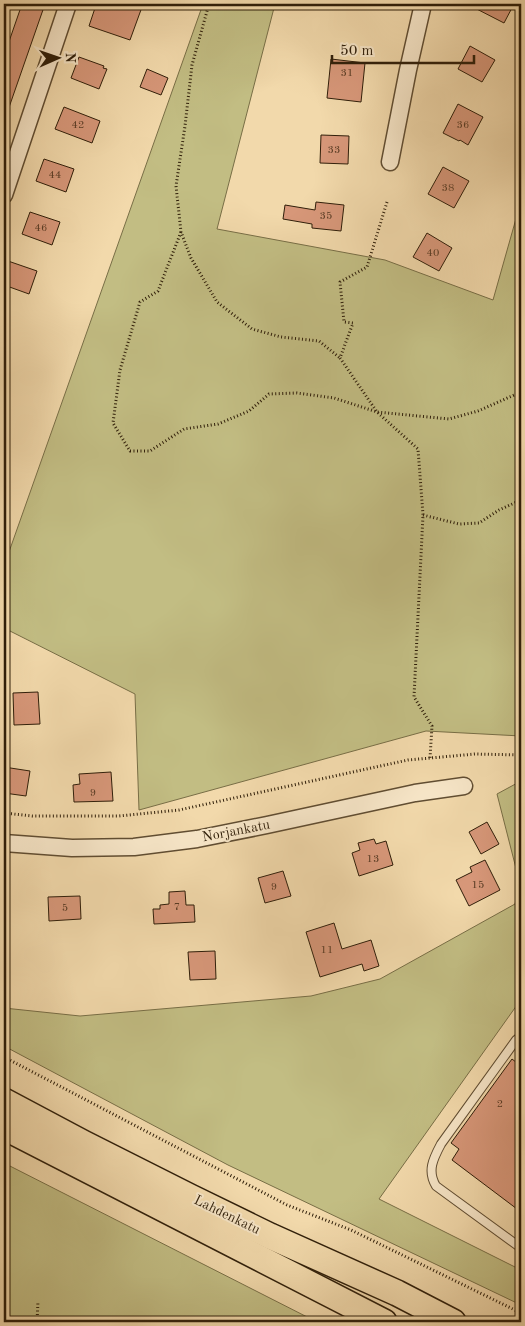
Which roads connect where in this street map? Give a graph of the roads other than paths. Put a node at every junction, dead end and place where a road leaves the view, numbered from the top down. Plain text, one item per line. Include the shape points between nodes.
1 (68, 4) edge
2 (423, 4) edge
3 (390, 162) dead end
4 (4, 195) edge
5 (464, 786) dead end
6 (4, 843) edge
7 (521, 1036) edge
8 (4, 1101) edge
9 (4, 1127) edge
10 (521, 1248) edge
11 (384, 1322) edge
12 (453, 1322) edge

1 - 4 street
2 - 3 street
5 - 6 street, Norjankatu via 415,793 267,826 143,846 72,848
7 - 10 lane via 441,1144 432,1166 432,1178 436,1186
8 - 12 main road, Lahdenkatu via 190,1197
9 - 11 main road, Lahdenkatu

